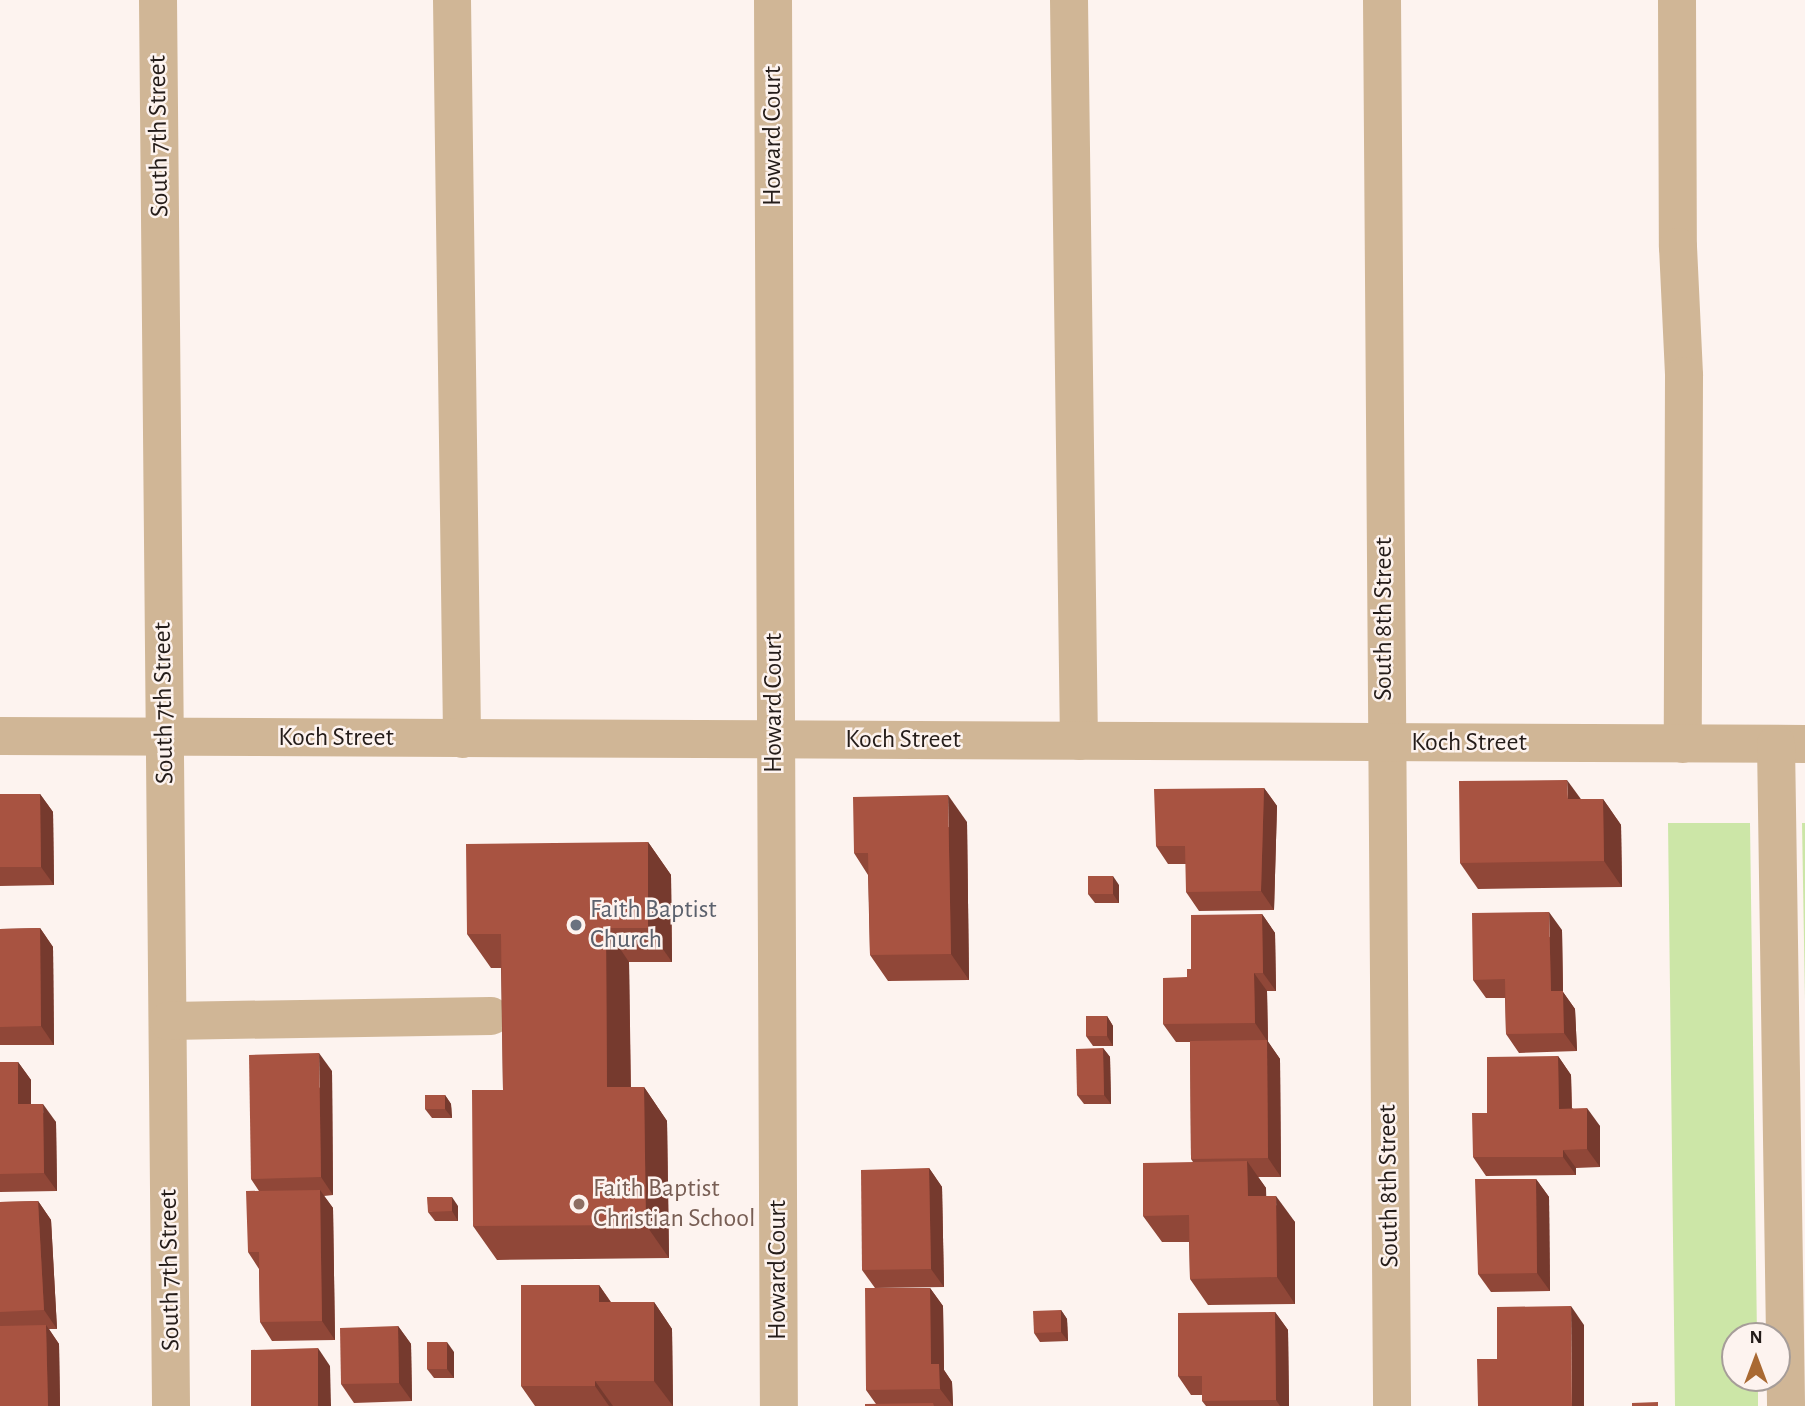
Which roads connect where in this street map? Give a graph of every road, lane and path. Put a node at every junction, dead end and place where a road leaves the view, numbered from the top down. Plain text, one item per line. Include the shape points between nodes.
1 (158, 0) edge
2 (452, 0) edge
3 (773, 0) edge
4 (1069, 0) edge
5 (1382, 0) edge
6 (1677, 0) edge
7 (0, 736) edge
8 (165, 737) junction
9 (462, 739) junction
10 (775, 740) junction
11 (1079, 741) junction
12 (1384, 743) junction
13 (1683, 744) junction
14 (1791, 744) edge
15 (491, 1016) dead end
16 (168, 1021) junction
17 (172, 1406) edge
18 (779, 1406) edge
19 (1392, 1406) edge
20 (1786, 1406) edge

1 - 8 street, South 7th Street
2 - 9 street
3 - 10 street, Howard Court
4 - 11 street
5 - 12 street, South 8th Street
6 - 13 street via 1678,247 1684,376
7 - 8 street, Koch Street
8 - 9 street, Koch Street
8 - 16 street, South 7th Street
9 - 10 street, Koch Street
10 - 11 street, Koch Street
10 - 18 street, Howard Court
11 - 12 street, Koch Street
12 - 13 street, Koch Street
12 - 19 street, South 8th Street
13 - 14 street, Koch Street
14 - 20 street
15 - 16 street
16 - 17 street, South 7th Street

